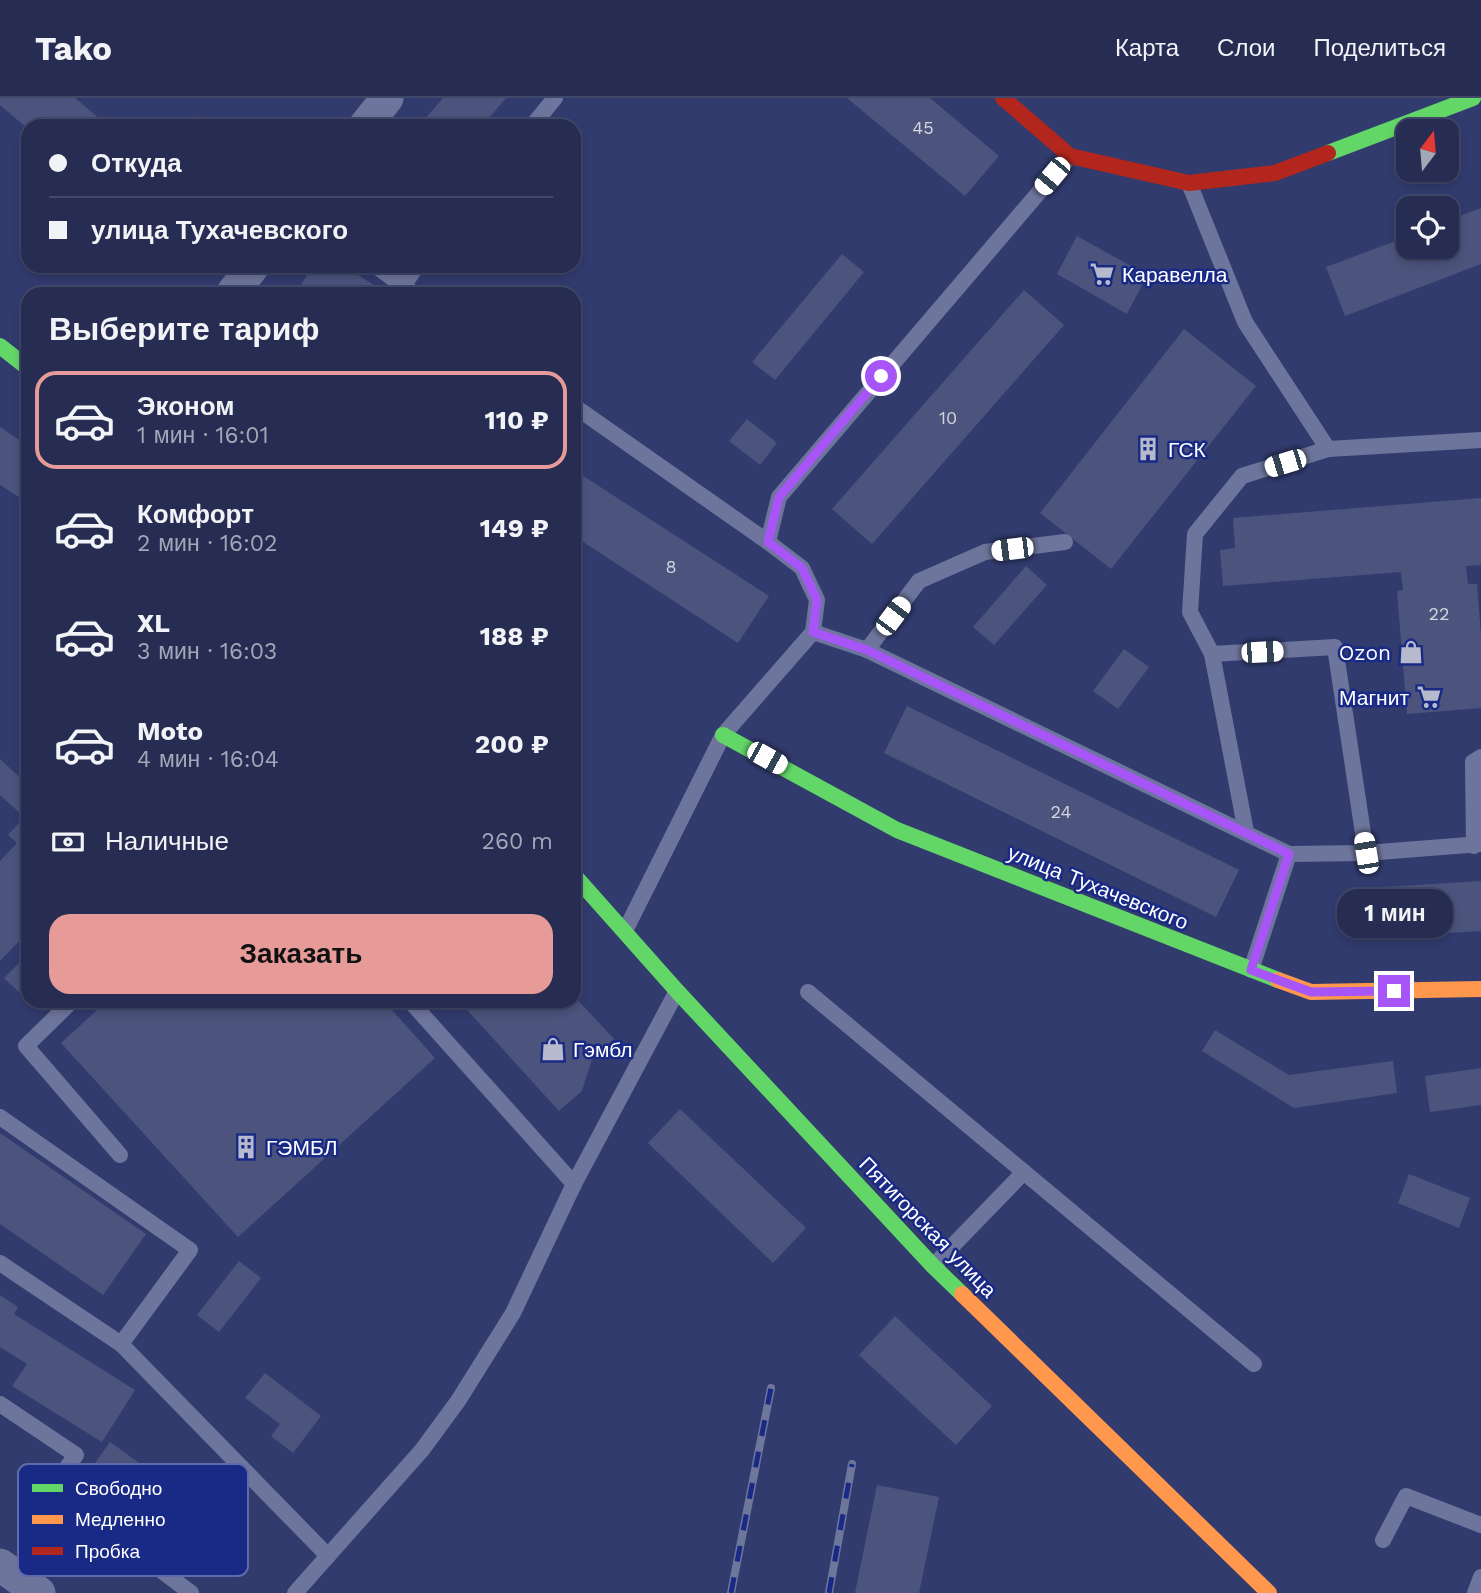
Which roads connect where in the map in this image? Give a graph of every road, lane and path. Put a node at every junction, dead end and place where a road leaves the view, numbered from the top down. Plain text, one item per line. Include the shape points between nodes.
1 (387, 98) edge
2 (555, 98) edge
3 (1003, 98) edge
4 (1473, 98) edge
5 (370, 119) edge
6 (538, 119) edge
7 (1070, 156) junction
8 (1189, 183) junction
9 (386, 273) edge
10 (405, 287) edge
11 (0, 346) edge
12 (21, 362) edge
13 (581, 411) edge
14 (1481, 440) edge
15 (1328, 449) junction
16 (768, 542) junction
17 (1065, 542) dead end
18 (813, 632) junction
19 (867, 650) junction
20 (1212, 654) junction
21 (723, 735) junction
22 (1481, 757) edge
23 (1245, 832) junction
24 (1478, 845) edge
25 (1366, 853) junction
26 (1289, 854) junction
27 (581, 883) edge
28 (625, 931) junction
29 (1251, 970) junction
30 (1481, 989) edge
31 (677, 991) junction
32 (808, 992) dead end
33 (65, 1008) edge
34 (416, 1008) edge
35 (0, 1117) edge
36 (120, 1154) dead end
37 (1024, 1172) junction
38 (573, 1184) junction
39 (0, 1263) edge
40 (933, 1266) junction
41 (121, 1344) junction
42 (1254, 1364) dead end
43 (0, 1404) edge
44 (69, 1464) edge
45 (238, 1464) edge
46 (248, 1474) edge
47 (1481, 1525) edge
48 (1383, 1540) dead end
49 (328, 1556) junction
50 (0, 1565) edge
51 (168, 1576) edge
52 (1481, 1577) edge
53 (38, 1593) edge
54 (191, 1593) edge
55 (295, 1593) edge
56 (1269, 1593) edge
57 (1475, 1593) edge

1 - 5 street
2 - 6 lane
3 - 7 street
4 - 8 street via 1275,173
7 - 8 street
7 - 16 lane via 779,497
8 - 15 lane via 1245,322
9 - 10 lane
11 - 12 street
13 - 16 lane
14 - 15 lane
15 - 20 lane via 1242,476 1195,534 1190,612
16 - 18 lane via 802,568 817,600
17 - 19 lane via 985,552 919,581
18 - 19 lane
18 - 21 lane
19 - 23 lane
20 - 23 lane
20 - 25 lane via 1335,647
21 - 28 lane
21 - 29 street, улица Тухачевского via 897,830
22 - 24 lane via 1473,762
23 - 26 lane
24 - 25 lane
25 - 26 lane
26 - 29 lane
27 - 28 street, Пятигорская улица
28 - 31 street, Пятигорская улица
29 - 30 street, улица Тухачевского via 1311,992
31 - 38 lane
31 - 40 street, Пятигорская улица
32 - 37 lane
33 - 36 lane via 26,1046
34 - 38 lane
35 - 41 lane via 190,1250
37 - 40 lane
37 - 42 lane
38 - 49 lane via 513,1313 458,1401 422,1450
39 - 41 lane
40 - 56 street, Пятигорская улица
41 - 45 lane
43 - 44 lane via 76,1455
46 - 49 lane
47 - 48 lane via 1406,1496
49 - 55 lane
50 - 53 street
51 - 54 lane
52 - 57 lane

